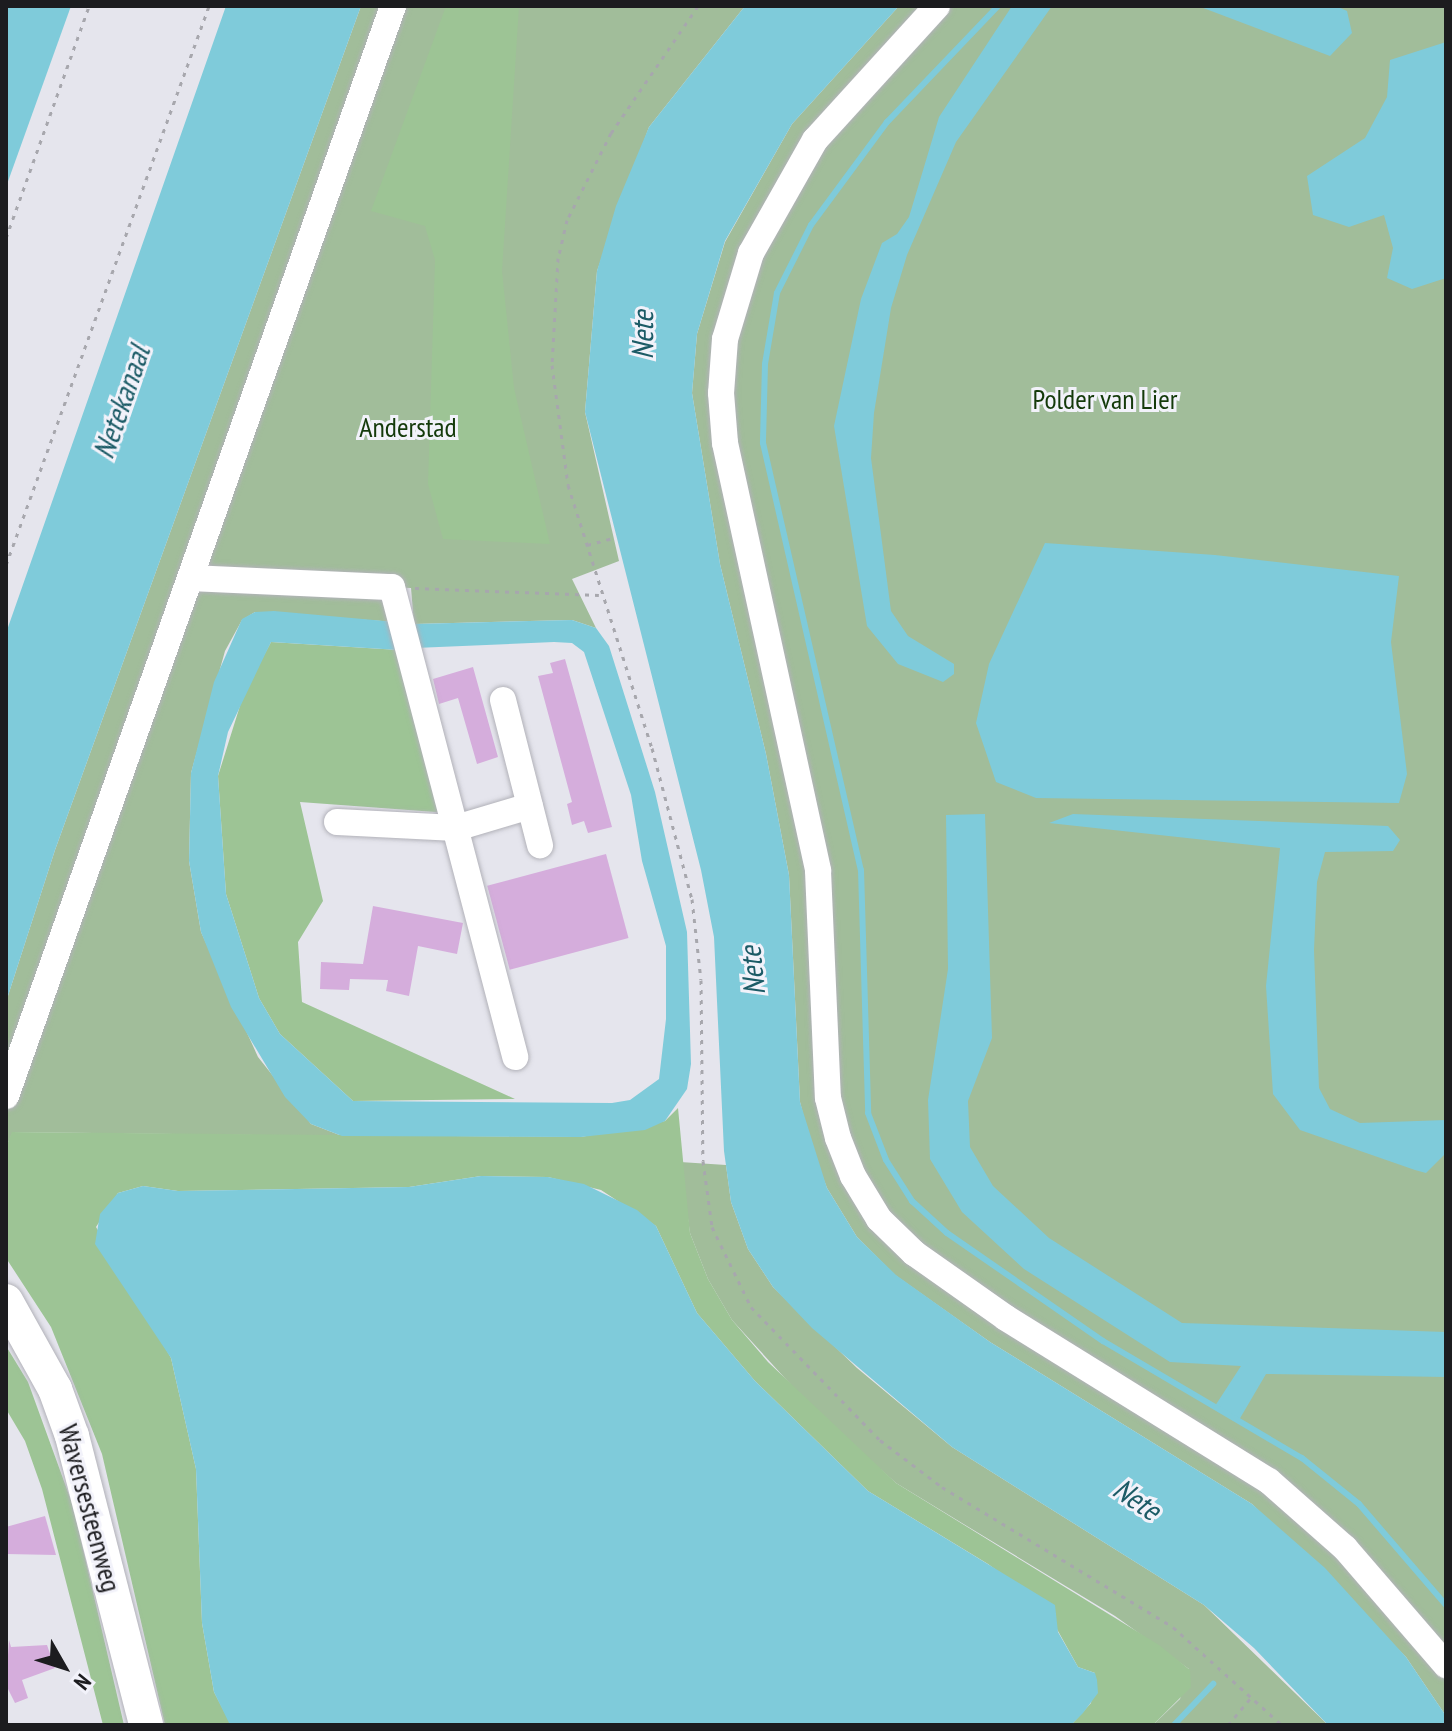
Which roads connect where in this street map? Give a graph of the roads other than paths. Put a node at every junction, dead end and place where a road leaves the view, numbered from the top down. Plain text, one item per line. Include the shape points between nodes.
1 (393, 6) edge
2 (937, 6) edge
3 (192, 578) junction
4 (503, 700) dead end
5 (530, 806) junction
6 (337, 822) dead end
7 (456, 828) junction
8 (540, 845) dead end
9 (515, 1057) dead end
10 (6, 1096) edge
11 (6, 1301) edge
12 (1446, 1665) edge
13 (146, 1725) edge

1 - 3 street
2 - 12 street via 815,140 751,253 724,352 725,443 818,871 828,1098 838,1138 879,1219 914,1253 1006,1318 1269,1481 1345,1548
3 - 7 street via 392,587
3 - 10 street
4 - 5 street
5 - 7 street
5 - 8 street
6 - 7 street
7 - 9 street
11 - 13 main road, Waversesteenweg via 55,1389 72,1436

